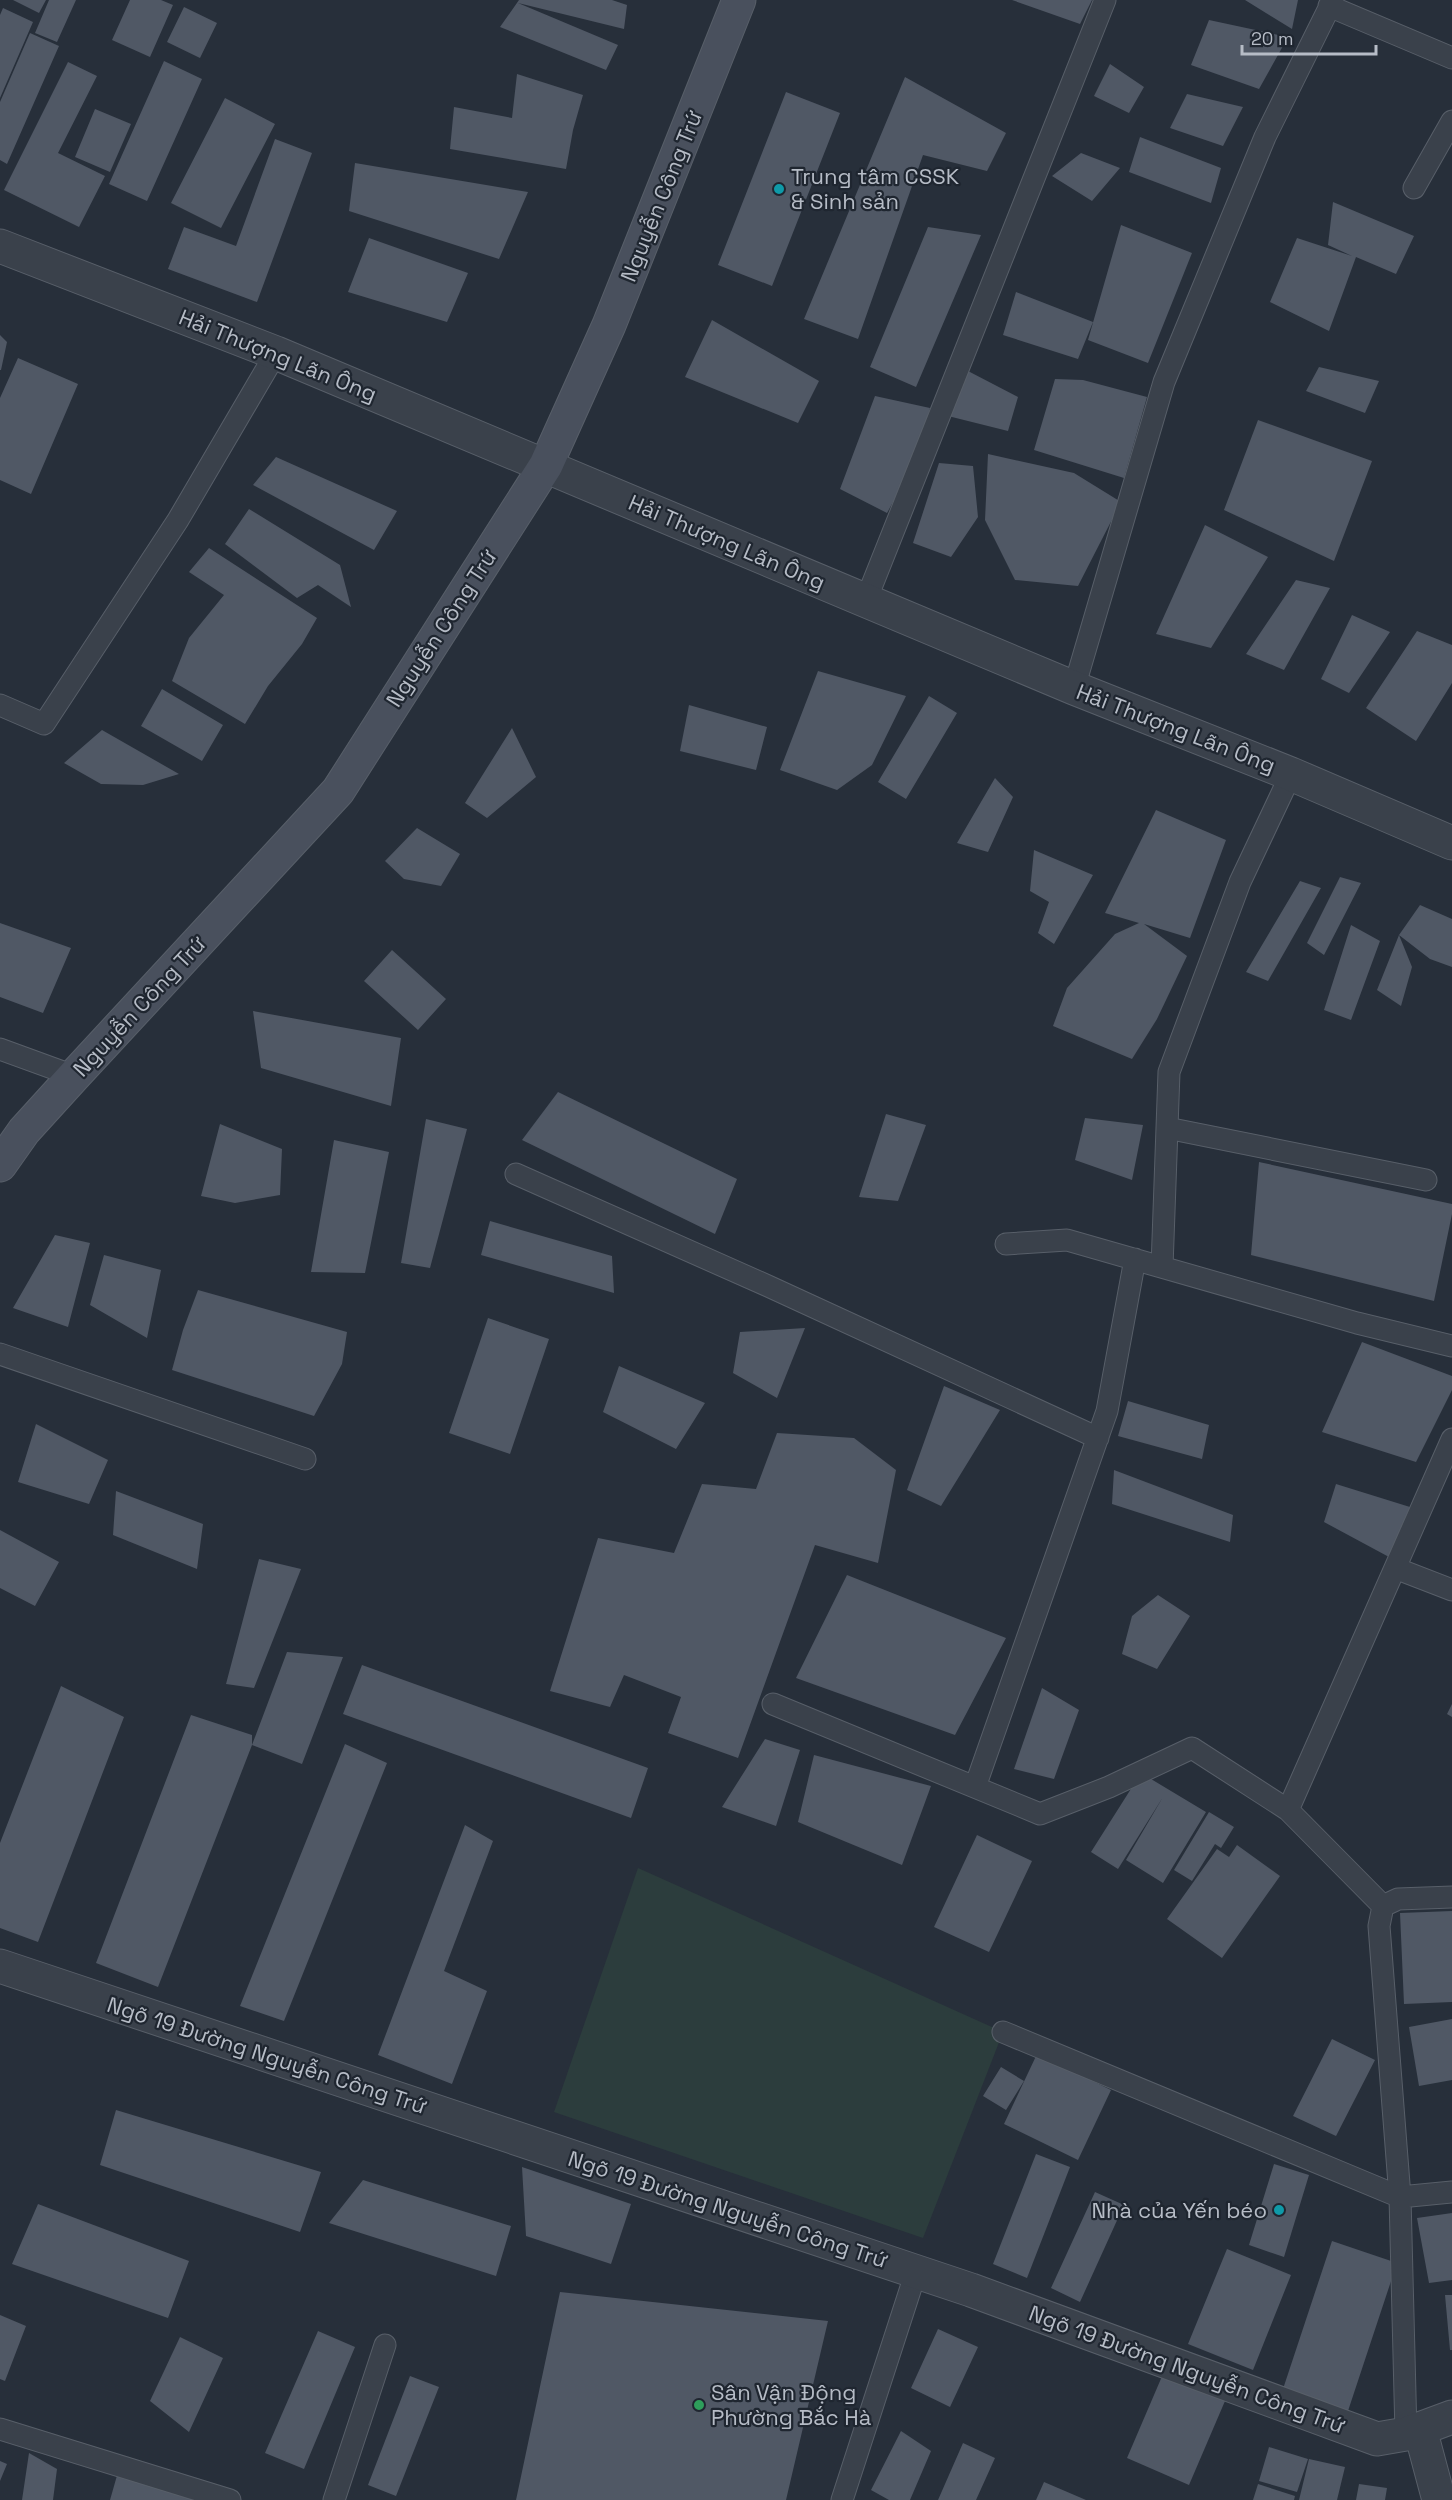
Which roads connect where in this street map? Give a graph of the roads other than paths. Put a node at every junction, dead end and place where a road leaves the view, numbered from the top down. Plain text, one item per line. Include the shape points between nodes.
1 (739, 0) edge
2 (1105, 0) edge
3 (1331, 3) edge
4 (1452, 58) edge
5 (1452, 121) edge
6 (1414, 188) dead end
7 (0, 246) edge
8 (276, 353) junction
9 (546, 465) junction
10 (866, 600) junction
11 (1074, 688) junction
12 (0, 705) edge
13 (1291, 774) junction
14 (1452, 843) edge
15 (0, 1049) edge
16 (74, 1076) junction
17 (1167, 1128) junction
18 (0, 1166) edge
19 (516, 1174) dead end
20 (1426, 1180) dead end
21 (1006, 1244) dead end
22 (1135, 1259) junction
23 (1162, 1267) junction
24 (1452, 1346) edge
25 (0, 1354) edge
26 (1098, 1438) junction
27 (1452, 1439) edge
28 (305, 1459) dead end
29 (1395, 1568) junction
30 (1452, 1590) edge
31 (773, 1704) dead end
32 (975, 1787) junction
33 (1288, 1810) junction
34 (1452, 1897) edge
35 (1383, 1906) junction
36 (0, 1966) edge
37 (1003, 2032) dead end
38 (1452, 2192) edge
39 (1400, 2197) junction
40 (916, 2272) junction
41 (385, 2344) dead end
42 (1452, 2417) edge
43 (0, 2429) edge
44 (1413, 2431) junction
45 (230, 2500) edge
46 (334, 2500) edge
47 (842, 2500) edge
48 (1439, 2500) edge

1 - 9 main road, Nguyễn Công Trứ via 609,325
2 - 10 lane
3 - 4 lane
3 - 11 lane via 1265,137 1164,382
5 - 6 lane
7 - 8 street, Hải Thượng Lãn Ông
8 - 9 street, Hải Thượng Lãn Ông
8 - 12 lane via 178,520 44,724
9 - 10 street, Hải Thượng Lãn Ông
9 - 16 main road, Nguyễn Công Trứ via 338,791
10 - 11 street, Hải Thượng Lãn Ông
11 - 13 street, Hải Thượng Lãn Ông
13 - 14 street, Hải Thượng Lãn Ông
13 - 17 lane via 1240,882 1169,1072
15 - 16 lane
16 - 18 main road, Nguyễn Công Trứ via 24,1131
17 - 20 lane
17 - 23 lane
19 - 26 lane
21 - 22 lane via 1067,1240
22 - 23 lane
22 - 26 lane via 1107,1410
23 - 24 lane
25 - 28 lane
26 - 32 lane
27 - 29 lane
29 - 30 lane
29 - 33 lane
31 - 32 lane
32 - 33 lane via 1040,1814 1192,1748
33 - 35 lane
34 - 35 lane via 1398,1899
35 - 39 lane via 1379,1926
36 - 40 street, Ngõ 19 Đường Nguyễn Công Trứ
37 - 39 lane
38 - 39 lane
39 - 44 lane
40 - 44 street, Ngõ 19 Đường Nguyễn Công Trứ via 1377,2439
40 - 47 lane
41 - 46 lane
42 - 44 street, Ngõ 19 Đường Nguyễn Công Trứ
43 - 45 lane
44 - 48 street

